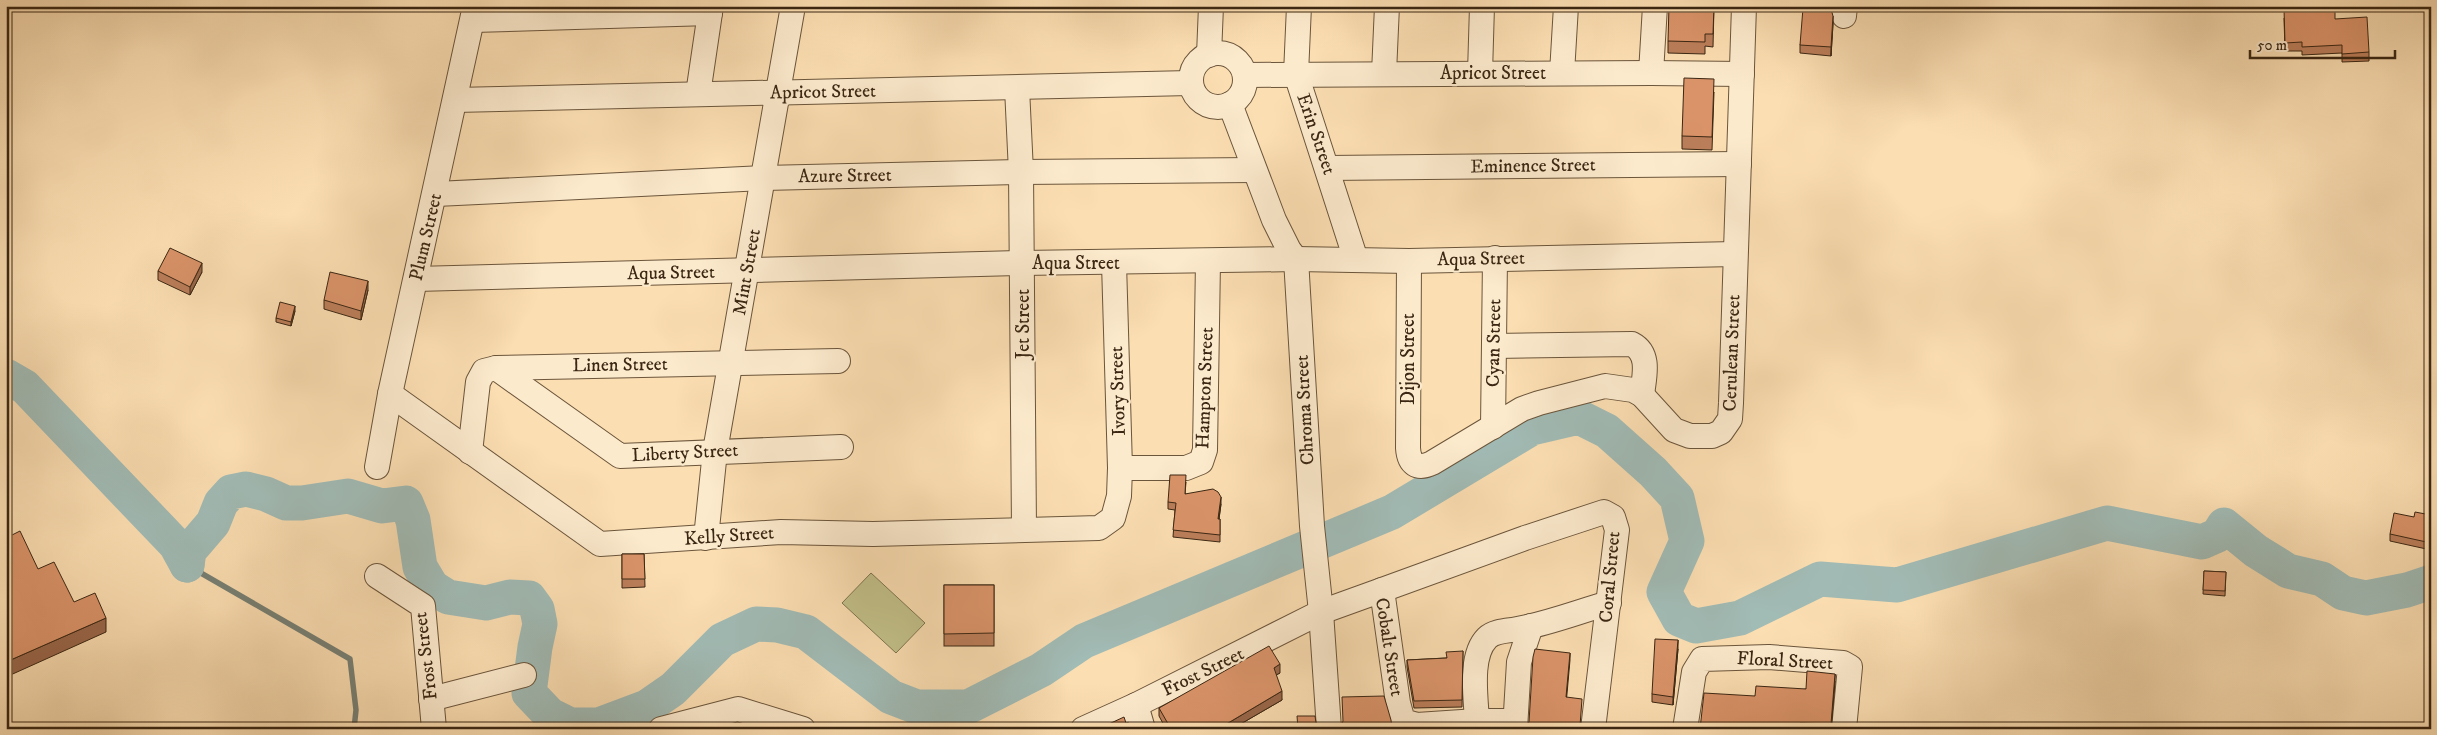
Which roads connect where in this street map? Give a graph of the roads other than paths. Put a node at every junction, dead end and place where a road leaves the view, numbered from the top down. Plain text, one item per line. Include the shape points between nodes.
1 (793, 6) edge
2 (1211, 6) edge
3 (1299, 6) edge
4 (1387, 6) edge
5 (1482, 6) edge
6 (1566, 6) edge
7 (1655, 6) edge
8 (1744, 6) edge
9 (710, 10) edge
10 (474, 13) edge
11 (1209, 55) junction
12 (1651, 72) junction
13 (1384, 73) junction
14 (1480, 73) junction
15 (1562, 73) junction
16 (1296, 74) junction
17 (1742, 74) junction
18 (1244, 75) junction
19 (1190, 83) junction
20 (1017, 88) junction
21 (779, 93) junction
22 (698, 94) junction
23 (455, 100) junction
24 (1230, 104) junction
25 (1739, 164) junction
26 (1328, 168) junction
27 (1254, 170) junction
28 (1021, 172) junction
29 (764, 178) junction
30 (436, 194) junction
31 (1735, 254) junction
32 (1495, 258) junction
33 (1296, 259) junction
34 (1356, 260) junction
35 (1409, 260) junction
36 (1208, 261) junction
37 (1022, 263) junction
38 (1114, 263) junction
39 (747, 270) junction
40 (416, 279) junction
41 (1494, 346) junction
42 (838, 361) dead end
43 (732, 363) junction
44 (496, 368) junction
45 (390, 394) junction
46 (1642, 395) junction
47 (1493, 427) junction
48 (841, 447) dead end
49 (715, 451) junction
50 (470, 452) junction
51 (377, 467) dead end
52 (1120, 468) junction
53 (1113, 518) joint
54 (1024, 529) junction
55 (706, 538) junction
56 (377, 576) dead end
57 (1382, 590) junction
58 (1609, 603) junction
59 (1321, 612) junction
60 (1531, 626) junction
61 (524, 675) dead end
62 (431, 699) junction
63 (1136, 705) junction
64 (1477, 721) junction
65 (1515, 725) edge
66 (434, 729) edge
67 (661, 729) edge
68 (803, 729) edge
69 (1083, 729) edge
70 (1143, 729) edge
71 (1329, 729) edge
72 (1593, 729) edge
73 (1685, 729) edge
74 (1844, 729) edge

1 - 21 street, Mint Street
2 - 11 street
3 - 16 street, Erin Street
4 - 13 street
5 - 14 street
6 - 15 street
7 - 12 street
8 - 17 street, Cerulean Street
9 - 10 street
9 - 22 street
10 - 23 street, Plum Street
11 - 18 street via 1229,55 1236,60
11 - 19 street via 1197,62
12 - 15 street, Apricot Street
12 - 17 street, Apricot Street
13 - 14 street, Apricot Street
13 - 16 street, Apricot Street
14 - 15 street, Apricot Street
16 - 18 street, Apricot Street
16 - 26 street, Erin Street
17 - 25 street, Cerulean Street
18 - 24 street via 1242,92
19 - 20 street, Apricot Street
19 - 24 street via 1203,103 1212,107
20 - 21 street, Apricot Street
20 - 28 street, Jet Street
21 - 22 street, Apricot Street
21 - 29 street, Mint Street
22 - 23 street, Apricot Street
23 - 30 street, Plum Street
24 - 27 street, Chroma Street
25 - 26 street, Eminence Street
25 - 31 street, Cerulean Street
26 - 34 street, Erin Street
27 - 28 street, Azure Street
27 - 33 street, Chroma Street via 1282,236
28 - 29 street, Azure Street
28 - 37 street, Jet Street
29 - 30 street, Azure Street
29 - 39 street, Mint Street
30 - 40 street, Plum Street
31 - 32 street, Aqua Street
31 - 46 street, Cerulean Street via 1730,419 1726,427 1712,436 1683,435 1674,430
32 - 35 street, Aqua Street
32 - 41 street, Cyan Street
33 - 34 street, Aqua Street
33 - 36 street, Aqua Street
33 - 59 street, Chroma Street via 1312,526
34 - 35 street, Aqua Street
35 - 47 street, Dijon Street via 1408,458 1417,466 1426,466
36 - 38 street, Aqua Street
36 - 52 street, Hampton Street via 1206,450 1200,462 1186,468
37 - 38 street, Aqua Street
37 - 39 street, Aqua Street
37 - 54 street, Jet Street
38 - 52 street, Ivory Street
39 - 40 street, Aqua Street
39 - 43 street, Mint Street
40 - 45 street, Plum Street
41 - 46 street via 1632,344 1644,354
41 - 47 street, Cyan Street
42 - 43 street, Linen Street
43 - 44 street, Linen Street
43 - 49 street, Mint Street
44 - 49 street, Liberty Street via 620,456
44 - 50 street via 484,371 478,382
45 - 50 street, Kelly Street
45 - 51 street, Plum Street
46 - 47 street via 1633,390 1605,386 1522,409
48 - 49 street, Liberty Street
49 - 55 street, Mint Street
50 - 55 street, Kelly Street via 600,544
52 - 53 street, Ivory Street via 1118,502
53 - 54 street, Kelly Street via 1099,528
54 - 55 street, Kelly Street via 874,534 781,532
56 - 62 street, Frost Street via 423,606
57 - 58 street, Coral Street via 1604,512 1614,517 1617,530
57 - 59 street, Cobalt Street
57 - 64 street, Cobalt Street via 1403,721 1417,725
58 - 60 street
58 - 72 street, Coral Street
59 - 63 street, Frost Street
59 - 71 street, Chroma Street
60 - 64 street via 1499,632 1487,638 1475,672
60 - 65 street, Cobalt Street via 1519,662
61 - 62 street
62 - 66 street, Frost Street
63 - 69 street, Frost Street
63 - 70 street
64 - 65 street, Cobalt Street
67 - 68 street via 738,709
73 - 74 street, Floral Street via 1694,672 1702,659 1769,657 1843,663 1850,667

